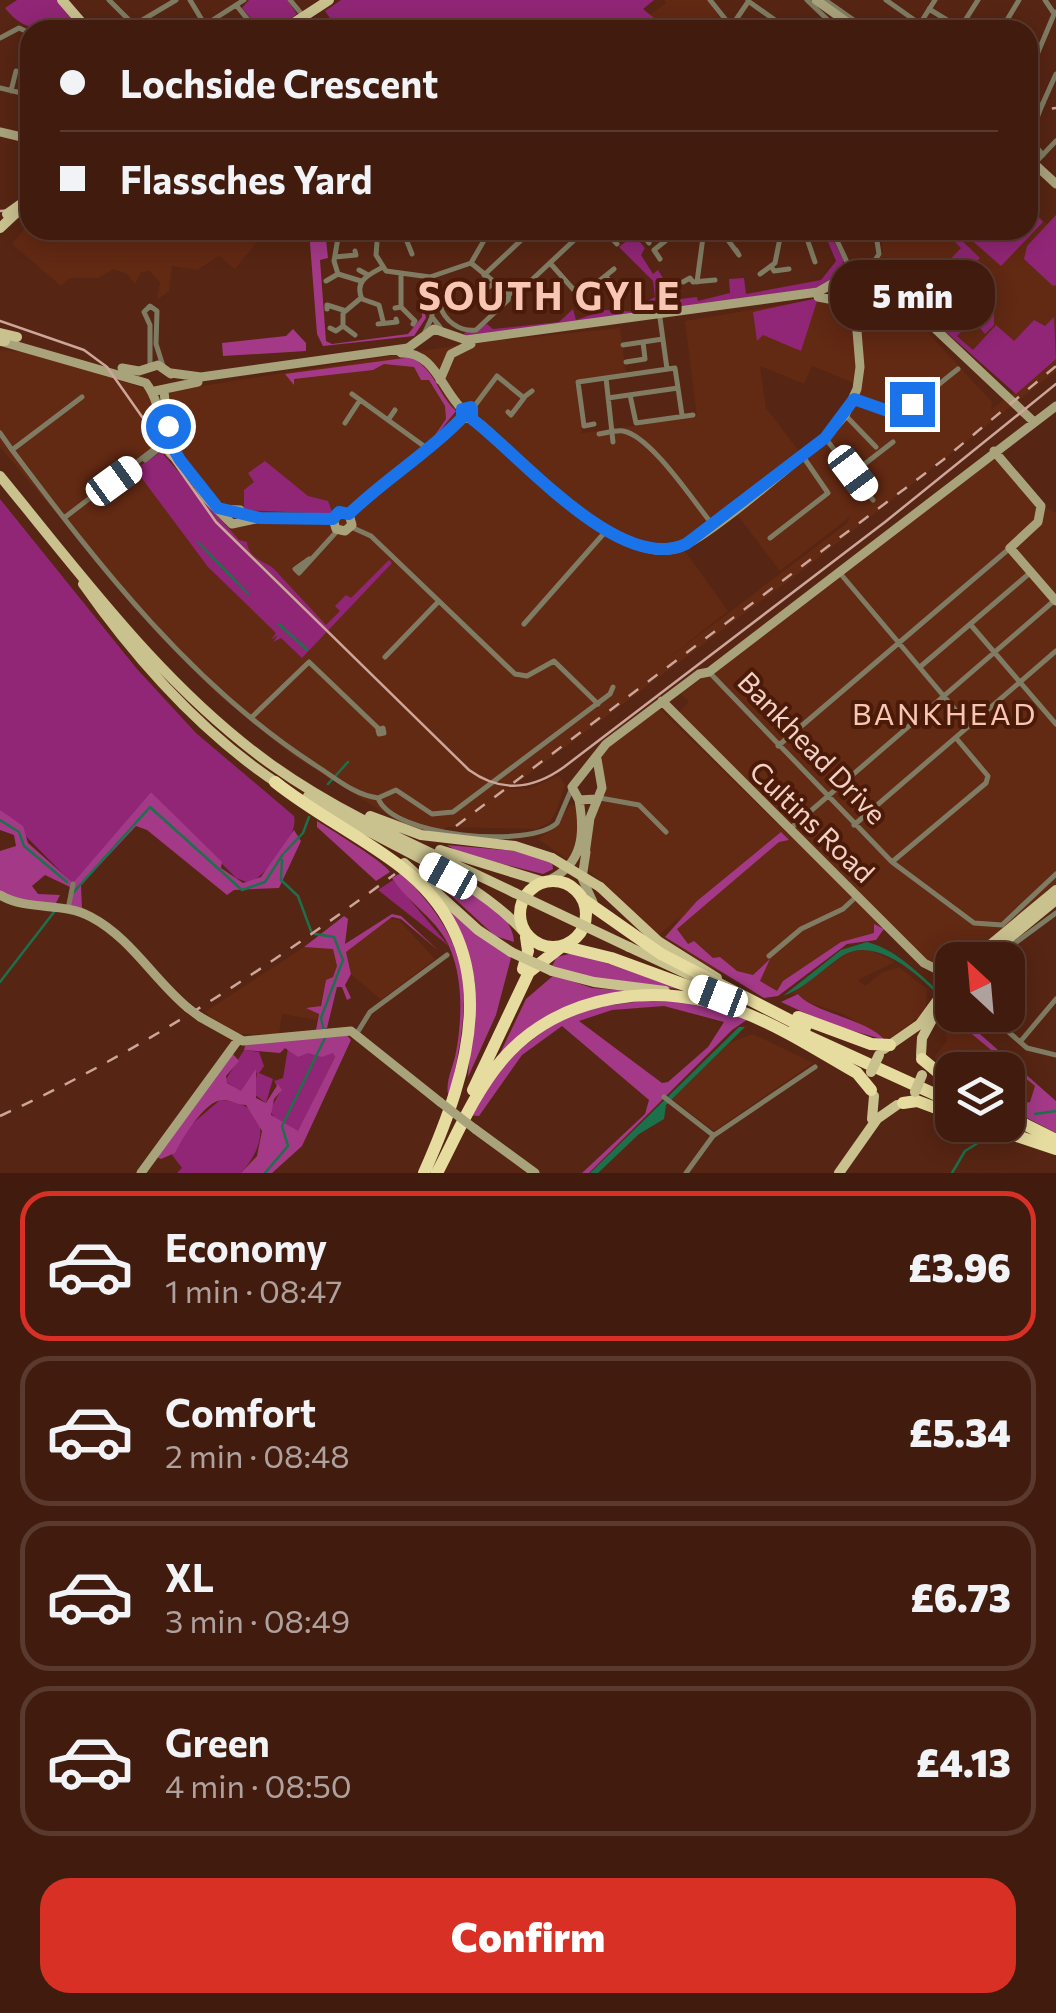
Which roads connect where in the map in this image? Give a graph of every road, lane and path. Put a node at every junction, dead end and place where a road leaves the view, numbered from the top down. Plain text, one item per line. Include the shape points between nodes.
1 (62, 0) edge
2 (110, 0) edge
3 (176, 0) edge
4 (244, 0) edge
5 (290, 0) edge
6 (329, 0) edge
7 (806, 0) edge
8 (816, 0) edge
9 (825, 0) edge
10 (935, 0) edge
11 (1045, 0) edge
12 (749, 1) edge
13 (890, 1) edge
14 (233, 4) edge
15 (929, 9) junction
16 (300, 12) dead end
17 (1055, 12) edge
18 (834, 19) joint
19 (79, 20) edge
20 (128, 20) edge
21 (144, 20) edge
22 (298, 20) edge
23 (775, 20) edge
24 (854, 20) edge
25 (910, 20) edge
26 (922, 20) edge
27 (946, 20) edge
28 (1038, 52) edge
29 (16, 71) dead end
30 (1056, 74) edge
31 (0, 88) edge
32 (11, 90) junction
33 (20, 92) edge
34 (1038, 115) edge
35 (1055, 145) edge
36 (1038, 149) edge
37 (1043, 155) junction
38 (1038, 158) edge
39 (338, 240) edge
40 (377, 240) edge
41 (406, 240) edge
42 (484, 240) edge
43 (521, 240) edge
44 (574, 240) edge
45 (613, 240) edge
46 (659, 240) edge
47 (704, 240) edge
48 (729, 240) edge
49 (780, 240) edge
50 (807, 240) edge
51 (837, 240) edge
52 (617, 244) dead end
53 (875, 246) dead end
54 (736, 250) dead end
55 (356, 251) dead end
56 (412, 254) dead end
57 (335, 257) junction
58 (660, 259) dead end
59 (815, 262) dead end
60 (847, 262) junction
61 (472, 263) junction
62 (550, 263) junction
63 (771, 266) junction
64 (382, 267) junction
65 (614, 269) dead end
66 (790, 269) dead end
67 (359, 270) dead end
68 (699, 270) junction
69 (338, 274) junction
70 (484, 274) junction
71 (760, 274) dead end
72 (368, 275) junction
73 (401, 275) junction
74 (606, 276) junction
75 (430, 277) junction
76 (864, 278) junction
77 (715, 280) dead end
78 (839, 280) junction
79 (326, 281) dead end
80 (361, 281) junction
81 (697, 282) junction
82 (493, 284) junction
83 (628, 286) dead end
84 (509, 294) junction
85 (361, 298) junction
86 (866, 301) junction
87 (841, 303) junction
88 (328, 309) dead end
89 (344, 310) junction
90 (660, 316) junction
91 (432, 317) junction
92 (396, 318) dead end
93 (856, 319) junction
94 (415, 321) dead end
95 (342, 326) junction
96 (330, 328) dead end
97 (447, 334) junction
98 (355, 335) dead end
99 (423, 335) junction
100 (4, 338) edge
101 (663, 339) junction
102 (643, 342) junction
103 (623, 344) dead end
104 (449, 356) junction
105 (425, 360) junction
106 (626, 362) dead end
107 (93, 365) junction
108 (150, 368) junction
109 (671, 368) junction
110 (167, 369) junction
111 (958, 370) dead end
112 (606, 378) junction
113 (440, 380) junction
114 (146, 383) junction
115 (678, 388) junction
116 (163, 389) junction
117 (532, 391) dead end
118 (352, 394) dead end
119 (630, 395) junction
120 (82, 397) dead end
121 (524, 397) junction
122 (608, 398) junction
123 (854, 399) junction
124 (360, 400) junction
125 (1056, 404) edge
126 (395, 410) dead end
127 (508, 412) dead end
128 (161, 413) junction
129 (467, 414) junction
130 (693, 414) dead end
131 (845, 415) junction
132 (682, 416) junction
133 (388, 420) junction
134 (345, 423) dead end
135 (1030, 423) junction
136 (594, 424) dead end
137 (613, 432) junction
138 (0, 433) edge
139 (598, 434) dead end
140 (825, 438) junction
141 (613, 442) dead end
142 (893, 442) dead end
143 (1007, 444) junction
144 (164, 445) junction
145 (876, 446) dead end
146 (12, 450) junction
147 (431, 451) junction
148 (994, 451) junction
149 (802, 456) junction
150 (1005, 463) junction
151 (853, 473) junction
152 (0, 476) edge
153 (0, 485) edge
154 (873, 500) dead end
155 (349, 514) junction
156 (64, 518) junction
157 (333, 519) junction
158 (712, 524) junction
159 (351, 527) junction
160 (338, 530) junction
161 (606, 531) junction
162 (770, 538) dead end
163 (1010, 548) junction
164 (309, 559) dead end
165 (838, 572) junction
166 (1031, 572) junction
167 (83, 584) junction
168 (1056, 600) edge
169 (440, 601) junction
170 (524, 624) dead end
171 (970, 624) junction
172 (899, 643) junction
173 (1056, 651) edge
174 (994, 653) junction
175 (385, 658) dead end
176 (920, 667) junction
177 (709, 672) junction
178 (1020, 682) junction
179 (613, 687) dead end
180 (944, 695) junction
181 (662, 701) junction
182 (598, 704) junction
183 (250, 717) junction
184 (214, 718) junction
185 (1056, 724) edge
186 (970, 726) junction
187 (379, 728) dead end
188 (956, 738) junction
189 (778, 746) junction
190 (599, 753) junction
191 (582, 774) junction
192 (275, 782) junction
193 (600, 782) junction
194 (572, 787) junction
195 (308, 796) junction
196 (378, 798) junction
197 (825, 798) junction
198 (597, 799) junction
199 (616, 799) junction
200 (579, 800) junction
201 (564, 806) junction
202 (364, 814) junction
203 (853, 826) junction
204 (788, 830) junction
205 (666, 832) dead end
206 (586, 852) junction
207 (892, 862) junction
208 (1056, 874) edge
209 (546, 881) junction
210 (73, 884) dead end
211 (1056, 890) edge
212 (0, 895) edge
213 (581, 895) junction
214 (514, 896) junction
215 (857, 896) junction
216 (1056, 900) edge
217 (62, 908) junction
218 (1056, 913) edge
219 (525, 935) junction
220 (1001, 942) edge
221 (1004, 942) edge
222 (1009, 942) edge
223 (650, 946) junction
224 (562, 947) junction
225 (448, 954) dead end
226 (672, 956) junction
227 (769, 956) dead end
228 (935, 968) edge
229 (718, 978) junction
230 (1056, 999) edge
231 (742, 1002) junction
232 (935, 1006) edge
233 (935, 1013) edge
234 (1009, 1032) edge
235 (357, 1033) junction
236 (238, 1040) junction
237 (1020, 1042) junction
238 (887, 1048) junction
239 (1056, 1055) edge
240 (921, 1057) junction
241 (814, 1067) dead end
242 (935, 1069) edge
243 (935, 1090) edge
244 (873, 1093) junction
245 (664, 1097) dead end
246 (900, 1104) junction
247 (935, 1108) edge
248 (1025, 1130) edge
249 (714, 1136) junction
250 (1025, 1136) edge
251 (1056, 1145) edge
252 (141, 1173) edge
253 (431, 1173) edge
254 (534, 1173) edge
255 (686, 1173) edge
256 (836, 1173) edge

1 - 19 main road
2 - 20 street
3 - 21 street
4 - 14 street
5 - 16 street
6 - 22 main road
7 - 18 street
8 - 18 street
9 - 24 street
10 - 15 street
11 - 17 street
12 - 23 street
13 - 25 street
15 - 26 street
15 - 27 street
17 - 28 street
29 - 32 street
30 - 34 street, bridge
31 - 32 street
32 - 33 street
35 - 37 street
36 - 37 street
37 - 38 street
39 - 57 street
40 - 64 street
41 - 56 street
42 - 61 street
43 - 70 street
44 - 62 street
45 - 52 street
46 - 58 street via 650,244
47 - 68 street
48 - 54 street
49 - 63 street
50 - 59 street
51 - 60 street
53 - 76 street via 879,254
55 - 57 street
57 - 69 street
60 - 76 street
60 - 78 street
61 - 70 street
61 - 75 street
62 - 74 street via 573,289
62 - 84 street
63 - 66 street
63 - 71 street
64 - 72 street
64 - 73 street
65 - 74 street
67 - 72 street
68 - 81 street
68 - 81 street via 686,280
69 - 79 street
69 - 80 street
70 - 82 street
72 - 80 street
73 - 75 street
73 - 94 street via 398,307
74 - 83 street via 616,287
75 - 91 street
76 - 78 street
76 - 86 street
76 - 135 street via 910,305
77 - 81 street
78 - 87 street
78 - 90 street via 824,292
80 - 85 street
82 - 84 street
82 - 84 street via 473,297 449,291 440,310 457,327 473,331
85 - 89 street
85 - 92 street via 379,305 380,322
86 - 87 street via 857,307
86 - 93 street
86 - 135 street via 878,294 906,308
87 - 90 street via 825,296
87 - 93 street
88 - 89 street via 334,304
89 - 95 street
90 - 97 street via 466,340
90 - 101 street
90 - 104 street via 463,346
91 - 97 street
91 - 99 street
93 - 123 street via 860,367
95 - 96 street
95 - 98 street
97 - 99 street
97 - 104 street
99 - 105 street
99 - 110 street via 411,347 201,377
100 - 107 street
100 - 108 street via 131,370
101 - 102 street
101 - 109 street
102 - 103 street
102 - 106 street via 645,359
104 - 105 street
104 - 113 street
105 - 113 street
105 - 116 street via 406,352
107 - 114 street
107 - 128 street via 142,388
108 - 110 street
108 - 110 street via 144,312 150,306 157,312 157,352
108 - 114 street
109 - 112 street
109 - 115 street
110 - 116 street
111 - 123 street via 902,409 882,410
112 - 122 street
112 - 136 street via 578,382 584,426
113 - 129 street
114 - 116 street
115 - 119 street
115 - 132 street
116 - 128 street
116 - 144 street
117 - 121 street
118 - 124 street
119 - 122 street
119 - 132 street via 636,423
120 - 146 street
121 - 127 street
121 - 129 street via 498,376
122 - 137 street
123 - 131 street
124 - 133 street
124 - 134 street
125 - 135 street, Bankhead Drive
126 - 133 street
128 - 144 street
129 - 147 street
129 - 161 street
130 - 132 street
131 - 140 street
131 - 145 street
133 - 147 street
135 - 143 street, Bankhead Drive
135 - 148 street, Bankhead Drive
137 - 139 street
137 - 141 street
137 - 158 street via 626,432 657,456
138 - 146 street
140 - 149 street
140 - 151 street
142 - 151 street
143 - 148 street, Bankhead Drive
143 - 150 street
144 - 156 street
144 - 157 street via 230,515
146 - 156 street
147 - 155 street
148 - 150 street
148 - 165 street, Bankhead Drive
149 - 158 street
149 - 162 street via 828,493
150 - 163 street via 1042,512
151 - 154 street
152 - 184 main road via 160,666
153 - 167 main road
155 - 157 street
155 - 159 street
156 - 183 street via 178,651
157 - 160 street
158 - 161 street via 686,544 664,550
159 - 160 street
159 - 169 street via 370,536
160 - 164 street
161 - 170 street
163 - 166 street
163 - 172 street
165 - 172 street
165 - 177 street, Bankhead Drive
166 - 168 street
166 - 171 street
167 - 192 main road via 169,691
167 - 195 main road via 180,696
168 - 174 street
169 - 175 street
169 - 182 street via 515,674 527,676 554,661
171 - 174 street
171 - 176 street
172 - 176 street
172 - 189 street
173 - 178 street
174 - 178 street
174 - 180 street
176 - 180 street
177 - 181 street
177 - 189 street, Bankhead Drive
178 - 185 street
178 - 186 street
179 - 182 street
180 - 186 street
180 - 197 street
181 - 190 street
181 - 204 street, Cultins Road
182 - 196 street via 453,812 432,814 396,790
183 - 187 street via 308,662
183 - 196 street via 336,779
184 - 202 main road
184 - 214 main road via 324,798
186 - 188 street
188 - 203 street
188 - 207 street via 988,780
189 - 197 street, Bankhead Drive
190 - 191 street
190 - 193 street
191 - 193 street
191 - 194 street
192 - 231 main road, bridge via 397,858 511,952 594,982
192 - 253 highway via 407,872 437,904 456,938 470,989 468,1044
193 - 198 street
193 - 199 street
194 - 200 street
194 - 201 street
195 - 214 main road
195 - 219 main road via 476,893
196 - 201 street via 399,818 459,835 540,834 557,823
197 - 203 street, Bankhead Drive
197 - 204 street
198 - 199 street
198 - 200 street
198 - 206 street
199 - 205 street via 644,808
200 - 201 street
200 - 209 street via 583,834 577,856
202 - 209 main road via 444,852
202 - 229 main road, bridge via 420,835 515,846 552,858
203 - 207 street, Bankhead Drive
204 - 215 street, Cultins Road
206 - 213 street via 578,874
206 - 226 street via 582,878 593,903
207 - 208 street, Bankhead Drive via 974,923 998,926
209 - 213 highway via 569,882
209 - 219 highway via 524,901
210 - 217 street
211 - 220 main road
212 - 217 street via 30,907
213 - 223 highway
213 - 224 highway via 581,927
214 - 231 main road, bridge
215 - 227 street
215 - 228 street, Cultins Road
216 - 221 main road
217 - 236 street, bridge via 112,932 188,1008
218 - 222 street
219 - 224 highway via 542,948
219 - 253 highway via 525,964
223 - 226 highway
223 - 231 highway
224 - 231 highway
224 - 253 highway via 530,972
225 - 235 street via 370,1012
226 - 229 highway
229 - 231 highway
230 - 237 street
231 - 238 highway
231 - 243 highway
231 - 244 highway via 857,1074
231 - 253 highway via 657,995 586,1004 530,1034 480,1092
232 - 238 main road
233 - 240 main road
234 - 237 street
235 - 236 street
235 - 254 street, bridge via 384,1061
236 - 252 street
237 - 239 street
238 - 240 main road via 908,1044
238 - 244 main road, bridge via 871,1072
240 - 242 highway
240 - 246 main road, bridge via 922,1075
241 - 249 street
244 - 246 main road via 885,1104
244 - 256 main road via 876,1108 868,1126
245 - 249 street
246 - 247 highway
246 - 256 main road via 876,1119
248 - 251 highway
249 - 255 street
250 - 251 highway

